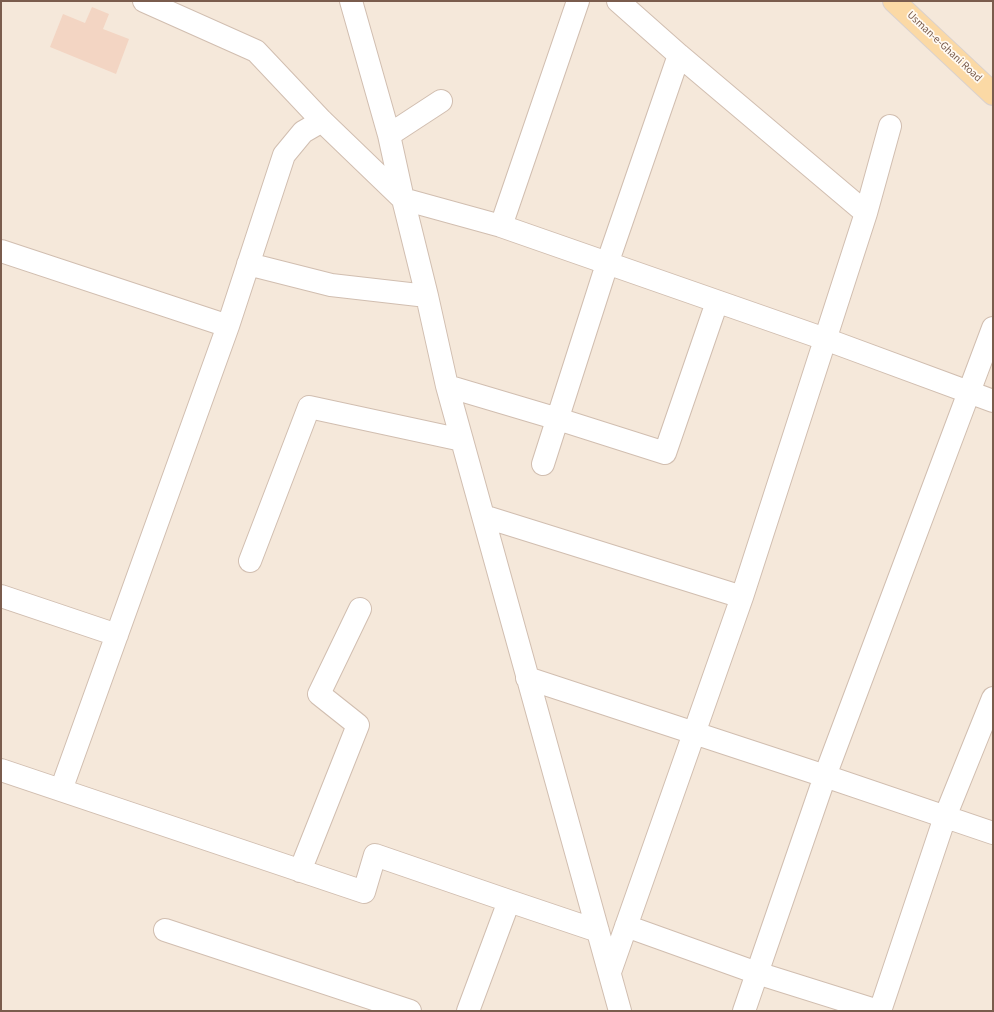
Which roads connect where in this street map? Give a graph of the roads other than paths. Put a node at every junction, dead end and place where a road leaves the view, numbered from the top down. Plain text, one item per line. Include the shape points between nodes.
1 (144, 1) edge
2 (351, 1) edge
3 (578, 1) edge
4 (618, 1) edge
5 (894, 1) edge
6 (679, 55) junction
7 (993, 94) edge
8 (440, 101) dead end
9 (322, 122) junction
10 (890, 126) dead end
11 (389, 135) junction
12 (403, 199) junction
13 (866, 213) junction
14 (501, 226) junction
15 (1, 251) edge
16 (248, 264) junction
17 (607, 264) junction
18 (427, 296) junction
19 (717, 302) junction
20 (228, 326) junction
21 (993, 328) edge
22 (825, 339) junction
23 (447, 386) junction
24 (968, 391) junction
25 (993, 401) edge
26 (558, 419) junction
27 (462, 440) junction
28 (543, 464) dead end
29 (483, 516) junction
30 (250, 561) dead end
31 (1, 596) edge
32 (742, 597) junction
33 (360, 609) dead end
34 (117, 635) junction
35 (527, 678) junction
36 (993, 698) edge
37 (694, 733) junction
38 (1, 770) edge
39 (825, 776) junction
40 (61, 790) junction
41 (945, 817) junction
42 (993, 833) edge
43 (300, 871) junction
44 (509, 901) junction
45 (626, 926) junction
46 (165, 930) dead end
47 (598, 931) junction
48 (610, 972) junction
49 (757, 973) junction
50 (410, 1011) edge
51 (468, 1011) edge
52 (620, 1011) edge
53 (744, 1011) edge
54 (879, 1011) edge

1 - 9 street via 256,51
2 - 11 street
3 - 14 street
4 - 6 street
5 - 7 main road, Usman-e-Ghani Road
6 - 13 street
6 - 17 street
8 - 11 street
9 - 12 street
9 - 16 street via 303,132 284,155
10 - 13 street
11 - 12 street
12 - 14 street
12 - 18 street
13 - 22 street
14 - 17 street
15 - 20 street
16 - 18 street via 331,285
16 - 20 street
17 - 19 street
17 - 26 street
18 - 23 street
19 - 22 street
19 - 26 street via 665,453
20 - 34 street
21 - 24 street
22 - 24 street
22 - 32 street
23 - 26 street
23 - 27 street
24 - 25 street
24 - 39 street
26 - 28 street
27 - 29 street
27 - 30 street via 309,407
29 - 32 street
29 - 35 street
31 - 34 street
32 - 37 street
33 - 43 street via 319,694 358,725
34 - 40 street
35 - 37 street
35 - 47 street
36 - 41 street
37 - 39 street
37 - 45 street
38 - 40 street
39 - 41 street
39 - 49 street
40 - 43 street
41 - 42 street
41 - 54 street
43 - 44 street via 364,892 375,855
44 - 47 street
44 - 51 street
45 - 48 street
45 - 49 street
46 - 50 street
47 - 48 street
48 - 52 street
49 - 53 street
49 - 54 street

